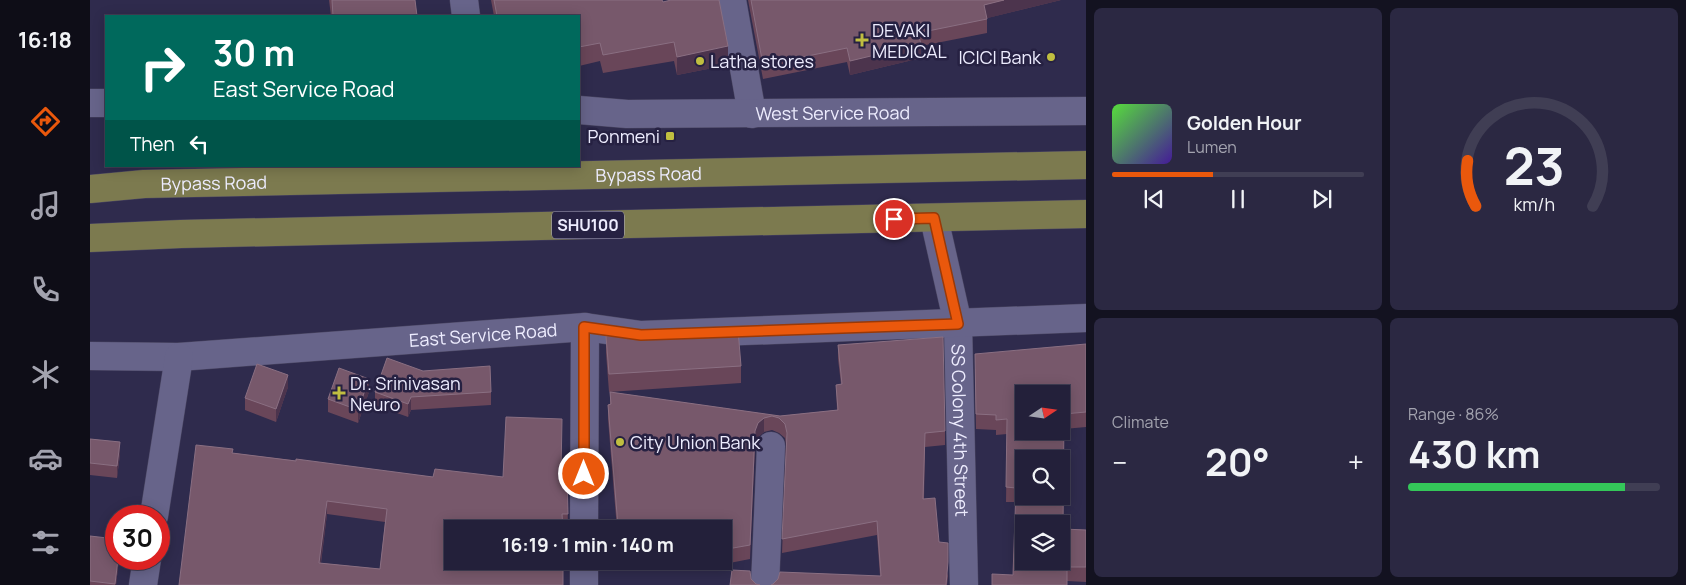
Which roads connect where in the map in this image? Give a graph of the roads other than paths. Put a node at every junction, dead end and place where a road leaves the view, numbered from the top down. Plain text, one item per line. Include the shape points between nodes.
1 (464, 0) edge
2 (732, 0) edge
3 (466, 15) edge
4 (105, 102) edge
5 (90, 103) edge
6 (580, 110) edge
7 (1086, 111) edge
8 (752, 114) junction
9 (1086, 165) edge
10 (90, 189) edge
11 (1086, 214) edge
12 (934, 218) junction
13 (90, 238) edge
14 (1086, 318) edge
15 (958, 324) junction
16 (584, 327) junction
17 (90, 356) edge
18 (178, 357) junction
19 (771, 446) dead end
20 (156, 505) edge
21 (584, 520) edge
22 (145, 570) edge
23 (584, 570) edge
24 (143, 585) edge
25 (584, 585) edge
26 (765, 585) edge
27 (964, 585) edge

1 - 3 street
2 - 8 street
4 - 5 street
6 - 8 street, West Service Road via 627,114
7 - 8 street, West Service Road
9 - 10 main road, Bypass Road via 144,184
11 - 12 main road, SHU100
12 - 13 main road, SHU100
12 - 15 street, SS Colony 4th Street
14 - 15 street, East Service Road
15 - 16 street, East Service Road via 641,335
15 - 27 street, SS Colony 4th Street
16 - 18 street, East Service Road
16 - 21 street
17 - 18 street, East Service Road
18 - 20 street
19 - 26 street
22 - 24 street
23 - 25 street

